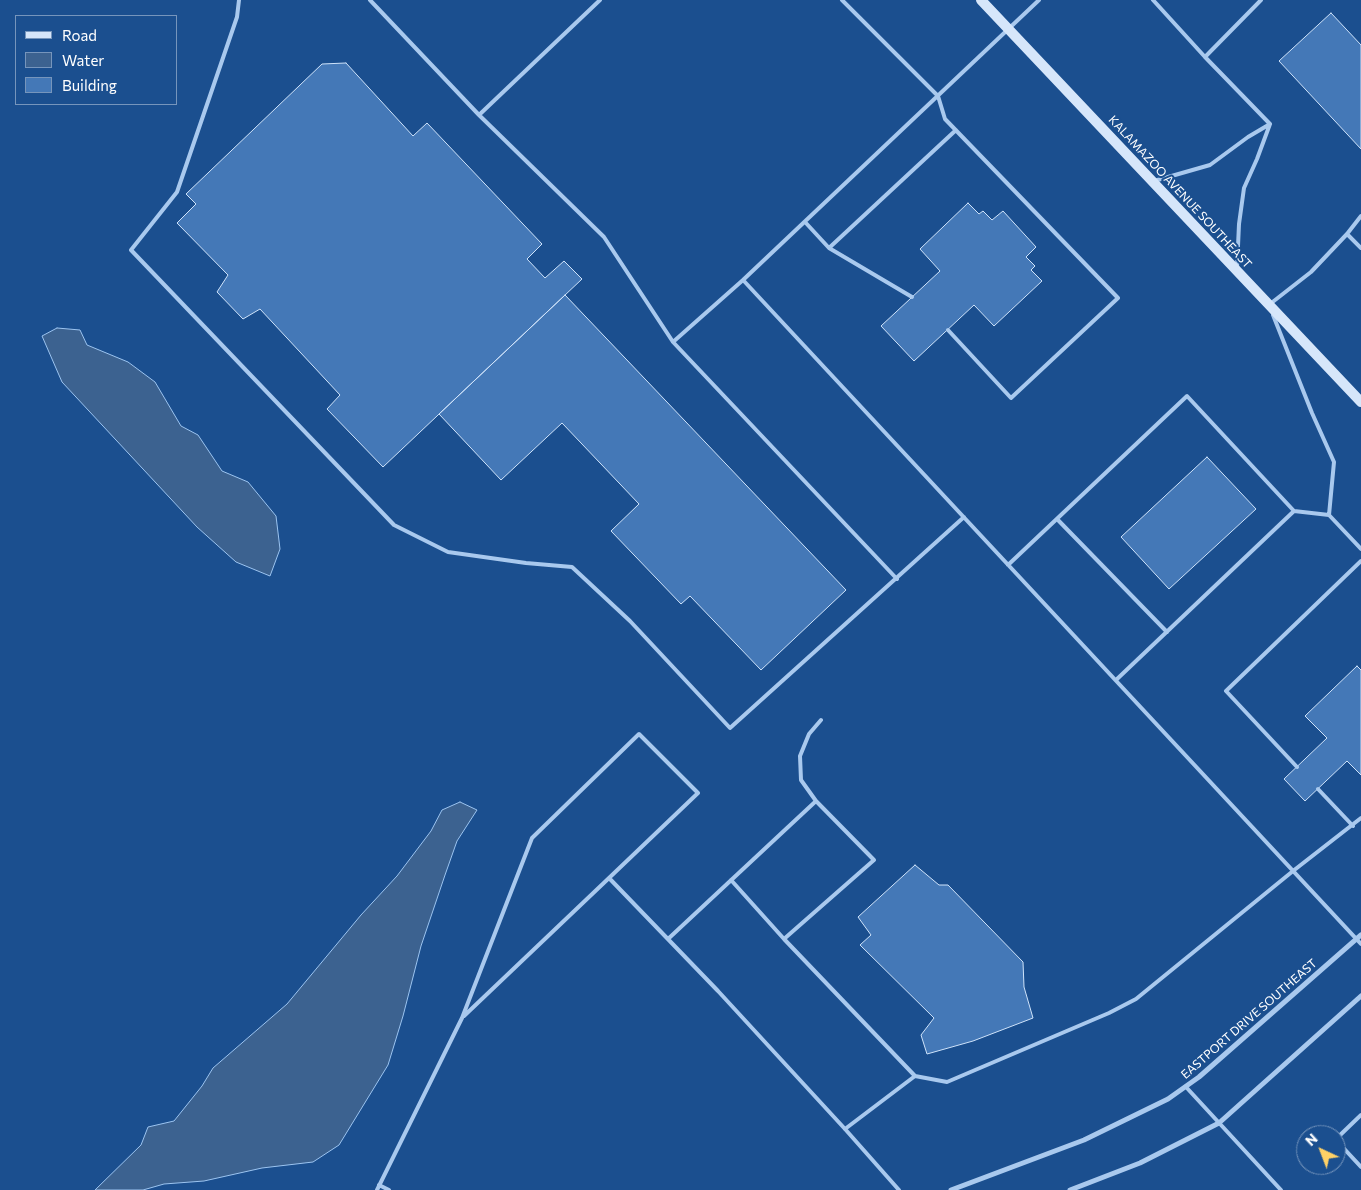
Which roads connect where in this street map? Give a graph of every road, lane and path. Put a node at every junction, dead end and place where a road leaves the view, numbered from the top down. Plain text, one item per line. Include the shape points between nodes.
1 (239, 0) edge
2 (370, 0) edge
3 (600, 0) edge
4 (842, 0) edge
5 (981, 0) edge
6 (1039, 0) edge
7 (1153, 0) edge
8 (1261, 0) edge
9 (1008, 29) junction
10 (1205, 57) junction
11 (938, 96) junction
12 (479, 115) junction
13 (1270, 124) junction
14 (956, 130) junction
15 (1153, 181) junction
16 (1361, 216) edge
17 (805, 222) junction
18 (1347, 234) junction
19 (829, 248) junction
20 (1361, 248) edge
21 (1237, 270) junction
22 (744, 280) junction
23 (912, 297) dead end
24 (1269, 304) junction
25 (948, 330) dead end
26 (674, 342) junction
27 (1361, 402) edge
28 (1294, 511) junction
29 (1329, 515) junction
30 (964, 517) junction
31 (1057, 519) junction
32 (1361, 549) edge
33 (1361, 561) edge
34 (1008, 565) junction
35 (897, 578) junction
36 (1167, 632) junction
37 (1116, 680) junction
38 (821, 720) dead end
39 (1297, 767) dead end
40 (1318, 789) dead end
41 (816, 801) junction
42 (1361, 818) edge
43 (1353, 826) junction
44 (1293, 871) junction
45 (609, 878) junction
46 (731, 880) junction
47 (1361, 935) edge
48 (668, 939) junction
49 (784, 939) junction
50 (1356, 939) junction
51 (1361, 944) edge
52 (1361, 996) edge
53 (462, 1018) junction
54 (915, 1076) junction
55 (1186, 1087) junction
56 (1361, 1115) edge
57 (1219, 1124) junction
58 (845, 1129) junction
59 (1346, 1130) edge
60 (1346, 1151) edge
61 (1361, 1167) edge
62 (379, 1185) junction
63 (377, 1190) edge
64 (389, 1190) edge
65 (899, 1190) edge
66 (951, 1190) edge
67 (1070, 1190) edge
68 (1281, 1190) edge

1 - 35 lane via 237,18 177,192 131,250 394,525 448,552 572,567 630,620 730,728
2 - 12 lane
3 - 12 lane
4 - 11 lane
5 - 9 main road, KALAMAZOO AVENUE SOUTHEAST
6 - 9 lane
7 - 10 lane
8 - 10 lane
9 - 11 lane
9 - 15 main road, KALAMAZOO AVENUE SOUTHEAST
10 - 13 lane
11 - 14 lane via 946,119
11 - 17 lane
12 - 26 lane via 604,237
13 - 15 lane via 1210,164
13 - 21 lane via 1244,188
14 - 19 lane
14 - 25 lane via 1118,298 1011,398
15 - 21 main road, KALAMAZOO AVENUE SOUTHEAST
16 - 18 lane
17 - 19 lane
17 - 22 lane
18 - 20 lane
18 - 24 lane via 1311,272
19 - 23 lane
21 - 24 main road, KALAMAZOO AVENUE SOUTHEAST
22 - 26 lane
22 - 30 lane
24 - 27 main road, KALAMAZOO AVENUE SOUTHEAST
24 - 29 lane via 1334,462
26 - 35 lane
28 - 29 lane
28 - 31 lane via 1187,396
28 - 36 lane
29 - 32 lane
30 - 34 lane
30 - 35 lane
31 - 34 lane
31 - 36 lane
33 - 39 lane via 1226,691
34 - 37 lane
36 - 37 lane
37 - 44 lane
38 - 41 lane via 809,734 800,756 801,780
40 - 43 lane
41 - 46 lane
41 - 49 lane via 874,860
42 - 43 lane
43 - 44 lane
44 - 50 lane
44 - 54 lane via 1136,999 947,1082
45 - 48 lane
45 - 53 lane
45 - 53 lane via 698,793 639,734 532,838
46 - 48 lane
46 - 49 lane
47 - 50 street, EASTPORT DRIVE SOUTHEAST
48 - 58 lane
49 - 54 lane
50 - 51 lane
50 - 55 street, EASTPORT DRIVE SOUTHEAST
52 - 57 street
53 - 62 lane
54 - 58 lane
55 - 57 lane
55 - 66 street, EASTPORT DRIVE SOUTHEAST via 1084,1140
56 - 59 lane
57 - 67 street via 1140,1163
57 - 68 lane
58 - 65 lane
60 - 61 lane
62 - 63 lane
62 - 64 lane

